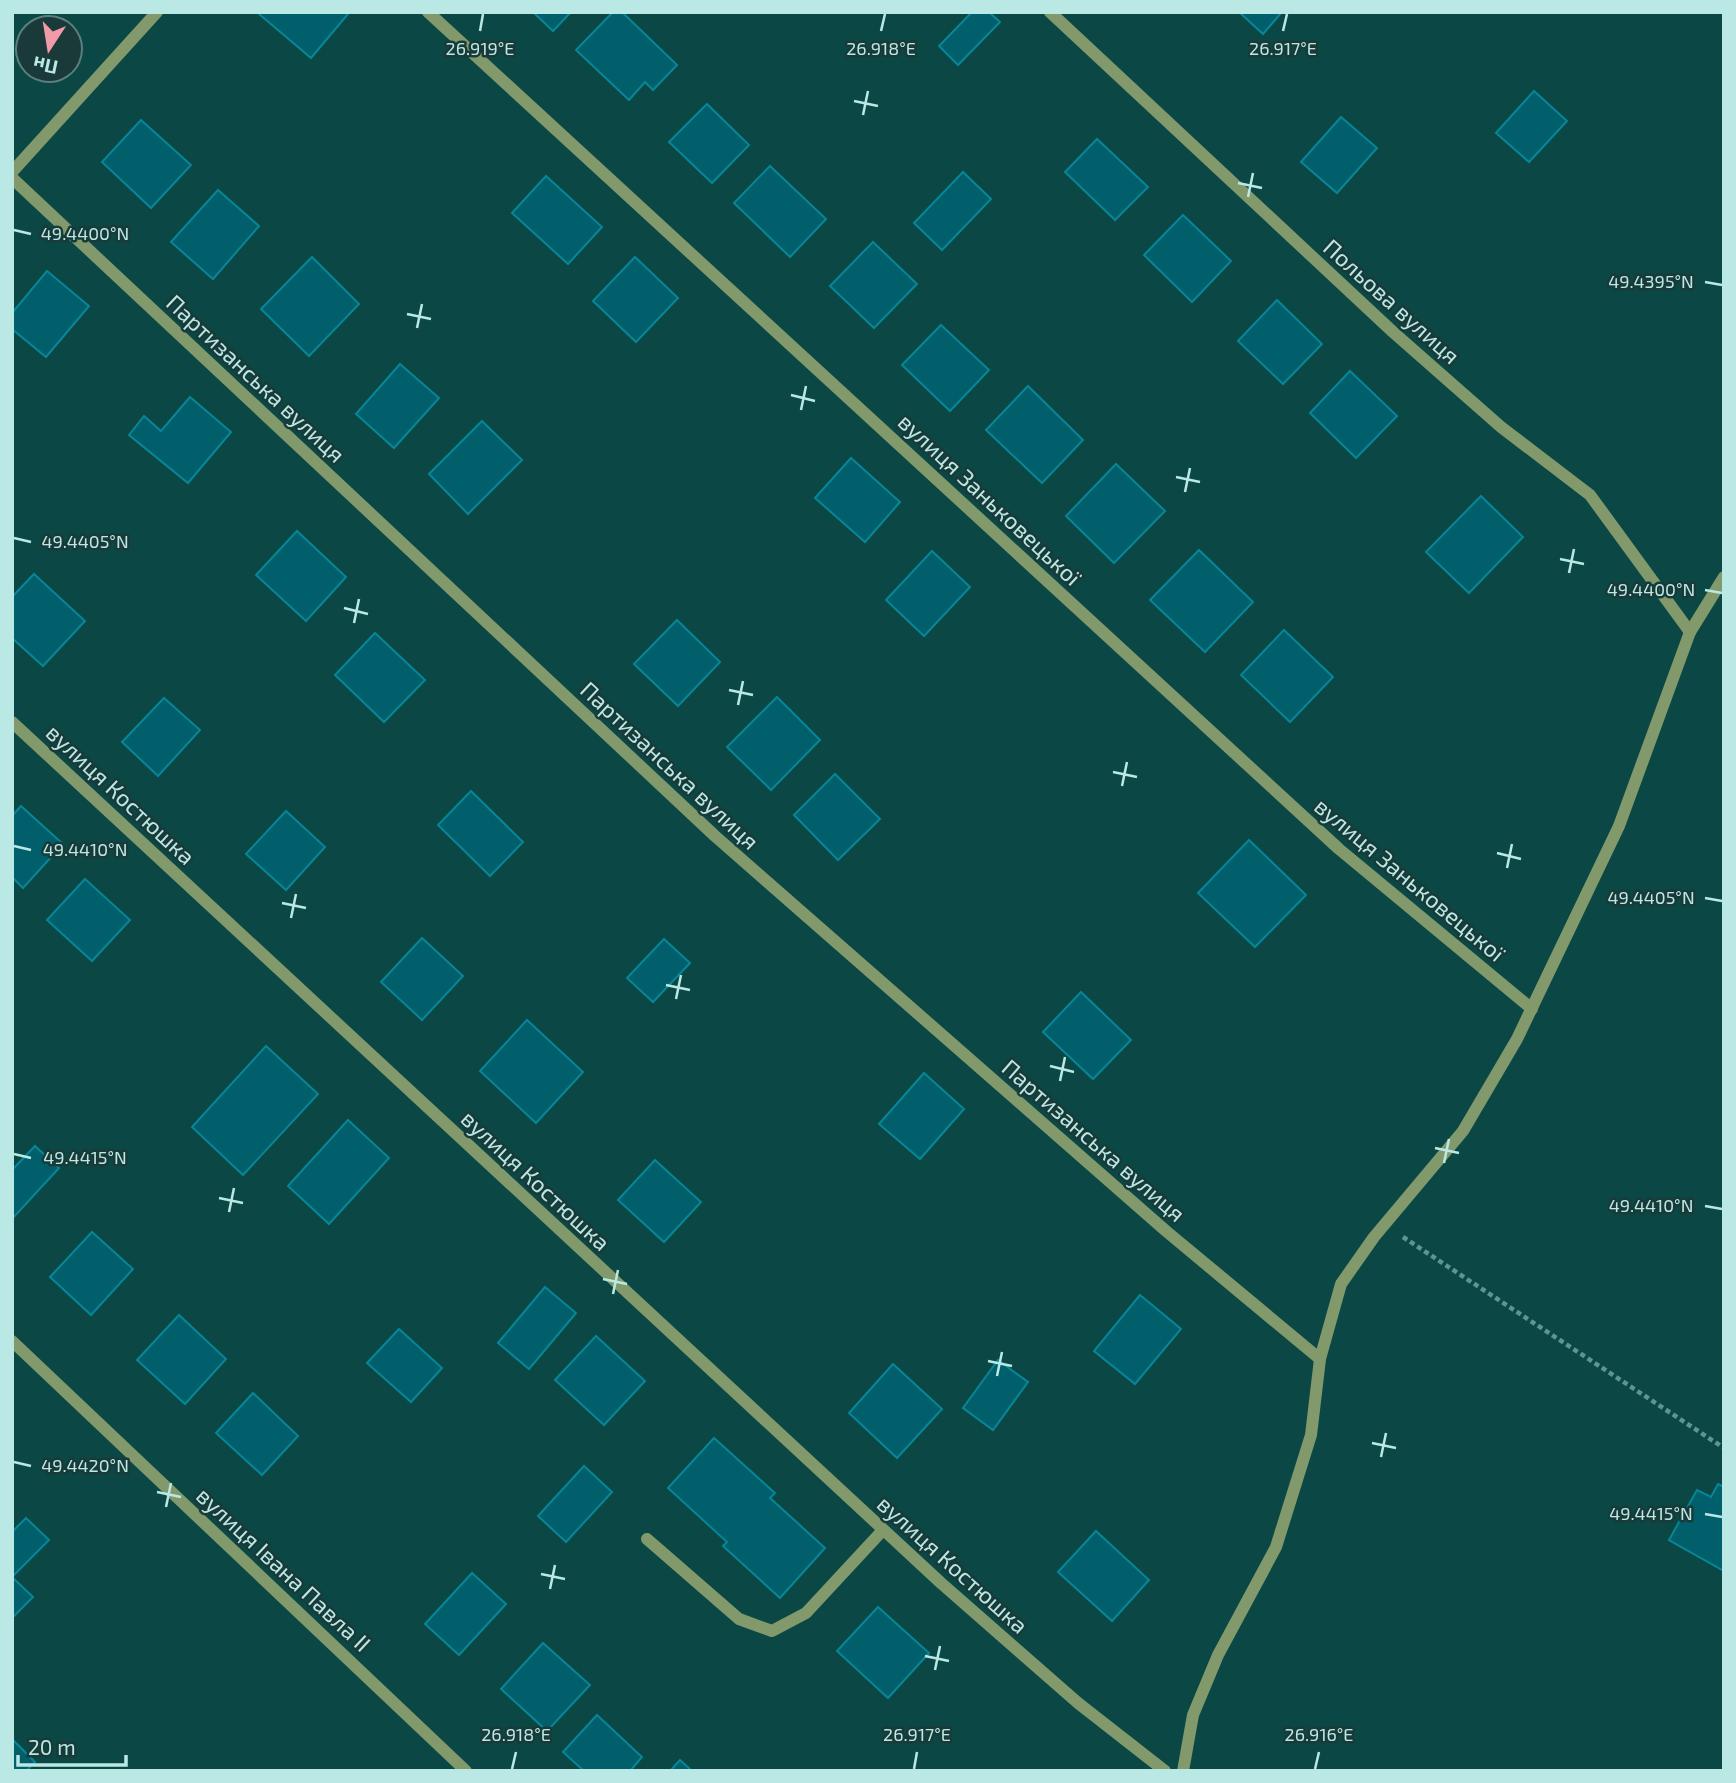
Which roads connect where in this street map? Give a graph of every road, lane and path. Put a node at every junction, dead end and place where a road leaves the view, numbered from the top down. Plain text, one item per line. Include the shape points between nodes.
1 (157, 12) edge
2 (428, 12) edge
3 (1049, 12) edge
4 (12, 172) edge
5 (12, 178) edge
6 (1724, 577) edge
7 (1690, 632) junction
8 (12, 722) edge
9 (1532, 1009) junction
10 (1383, 1225) junction
11 (12, 1341) edge
12 (1320, 1359) junction
13 (1724, 1448) edge
14 (884, 1530) junction
15 (647, 1539) dead end
16 (466, 1771) edge
17 (1165, 1771) edge
18 (1183, 1771) edge

1 - 4 street
2 - 9 street, вулиця Заньковецької via 1339,849
3 - 7 street, Польова вулиця via 1393,332 1501,427 1590,495
5 - 12 street, Партизанська вулиця via 715,836 1166,1231
6 - 7 street
7 - 9 street via 1619,827
8 - 14 street, вулиця Костюшка
9 - 10 street via 1463,1131
10 - 12 street via 1341,1284
10 - 13 path
11 - 16 street, вулиця Івана Павла II
12 - 18 street via 1311,1435 1276,1547 1193,1715
14 - 15 street via 806,1613 772,1631 739,1619
14 - 17 street, вулиця Костюшка via 1078,1703

